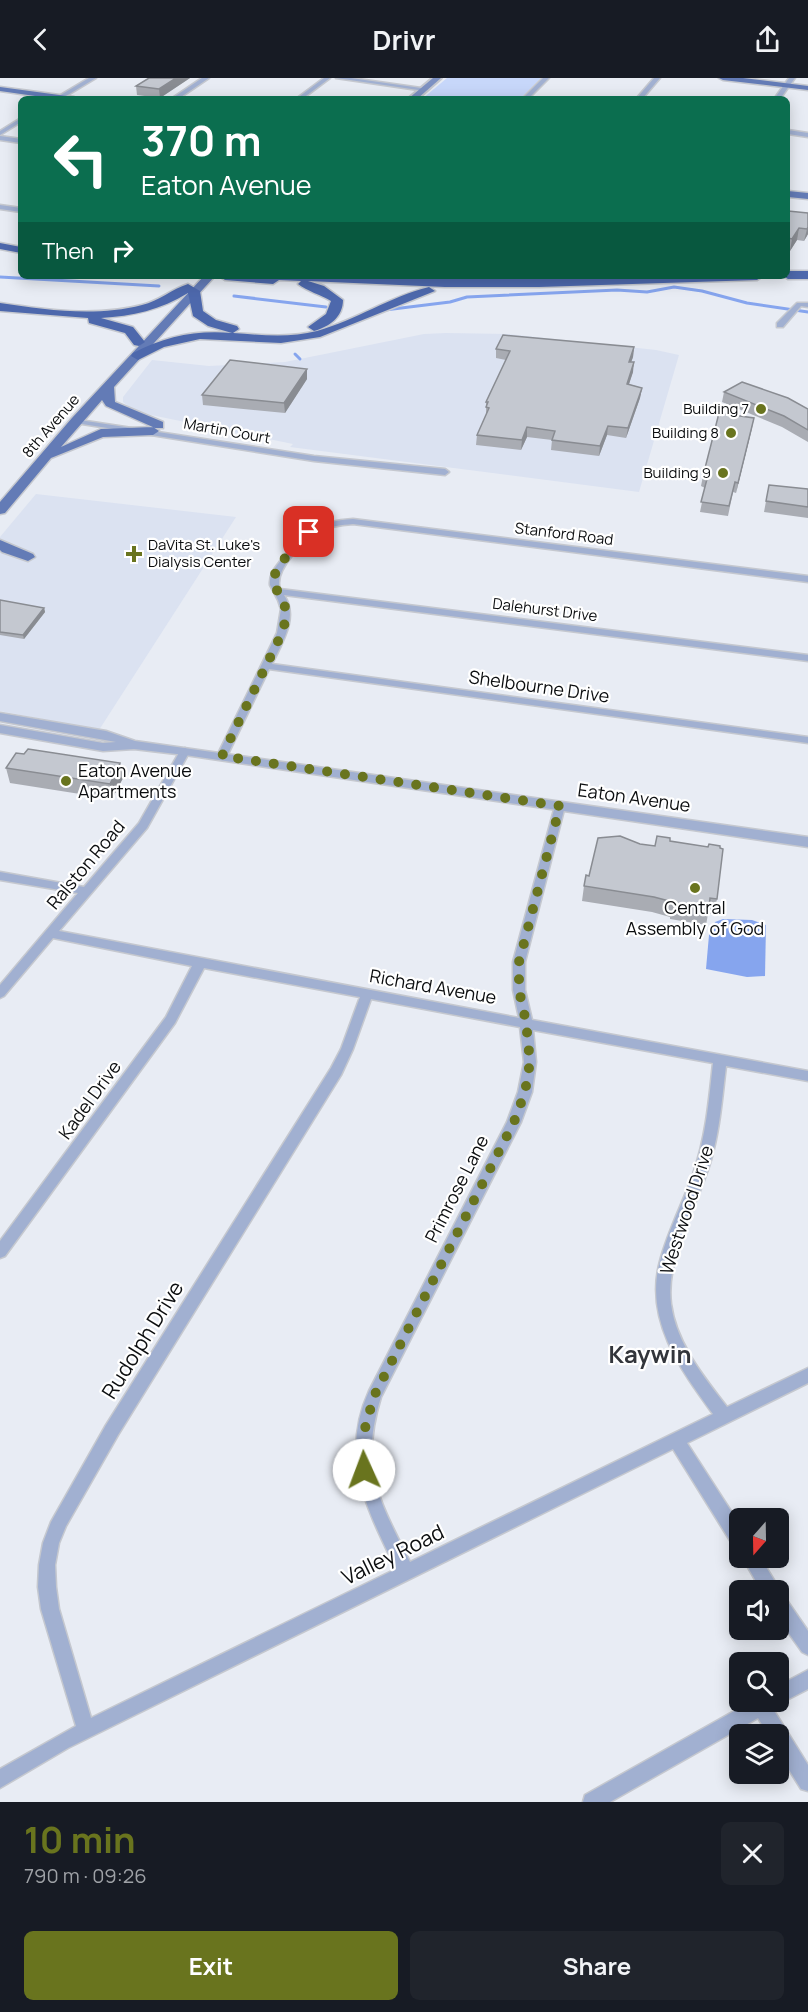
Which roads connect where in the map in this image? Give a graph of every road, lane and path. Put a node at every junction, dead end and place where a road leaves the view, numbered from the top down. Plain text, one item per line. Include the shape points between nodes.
1 (93, 78) edge
2 (206, 78) edge
3 (327, 78) edge
4 (339, 78) edge
5 (437, 78) edge
6 (546, 78) edge
7 (657, 78) edge
8 (723, 78) edge
9 (789, 82) edge
10 (424, 88) junction
11 (808, 88) edge
12 (0, 89) edge
13 (46, 96) edge
14 (62, 96) edge
15 (179, 96) edge
16 (303, 96) edge
17 (415, 96) edge
18 (528, 96) edge
19 (642, 96) edge
20 (779, 96) edge
21 (18, 122) edge
22 (790, 132) edge
23 (0, 133) edge
24 (808, 135) edge
25 (0, 138) edge
26 (18, 141) edge
27 (790, 194) edge
28 (808, 196) edge
29 (18, 200) edge
30 (4, 207) edge
31 (0, 234) edge
32 (18, 237) edge
33 (0, 246) edge
34 (18, 249) edge
35 (0, 254) edge
36 (18, 255) edge
37 (790, 275) edge
38 (808, 275) edge
39 (199, 279) edge
40 (206, 279) edge
41 (265, 279) edge
42 (318, 279) edge
43 (664, 279) edge
44 (539, 283) junction
45 (191, 290) junction
46 (808, 305) edge
47 (0, 309) edge
48 (780, 325) dead end
49 (140, 350) junction
50 (108, 386) junction
51 (79, 418) junction
52 (156, 428) junction
53 (42, 460) junction
54 (445, 472) dead end
55 (0, 510) edge
56 (0, 544) edge
57 (28, 557) dead end
58 (808, 579) edge
59 (278, 591) junction
60 (808, 658) edge
61 (266, 666) junction
62 (0, 717) edge
63 (0, 729) edge
64 (808, 740) edge
65 (134, 745) junction
66 (185, 751) junction
67 (222, 756) junction
68 (560, 806) junction
69 (808, 842) edge
70 (0, 876) edge
71 (87, 891) junction
72 (52, 934) junction
73 (200, 963) junction
74 (0, 993) edge
75 (367, 994) junction
76 (526, 1022) junction
77 (720, 1059) junction
78 (808, 1076) edge
79 (0, 1252) edge
80 (808, 1375) edge
81 (724, 1416) junction
82 (676, 1440) junction
83 (729, 1524) edge
84 (407, 1573) junction
85 (789, 1618) edge
86 (808, 1646) edge
87 (808, 1679) edge
88 (789, 1690) edge
89 (749, 1712) edge
90 (86, 1730) junction
91 (789, 1752) edge
92 (0, 1779) edge
93 (808, 1782) edge
94 (592, 1802) edge

1 - 14 street
2 - 15 street
3 - 16 street
4 - 10 street
5 - 10 main road
6 - 18 street
7 - 19 street
8 - 9 main road
9 - 11 main road
9 - 20 street
10 - 17 main road
12 - 13 main road
21 - 23 street
22 - 24 street
25 - 26 street
27 - 28 main road
29 - 30 street
31 - 32 highway
33 - 34 highway
35 - 36 highway
37 - 38 highway
39 - 45 main road, 8th Avenue
40 - 45 main road, 8th Avenue
41 - 45 highway via 312,286 337,300 337,309 322,324 309,329 255,333 206,320 197,313
42 - 44 highway
43 - 44 highway
44 - 49 highway via 454,287 408,295 327,332 304,337 182,336
45 - 47 highway via 161,303 112,313
45 - 49 main road, 8th Avenue
46 - 48 street via 797,306
47 - 49 highway via 107,323 129,330
49 - 50 main road, 8th Avenue
50 - 51 main road, 8th Avenue
50 - 52 main road via 110,404
51 - 52 street, Martin Court
51 - 53 main road, 8th Avenue
52 - 53 main road via 101,433
52 - 54 street, Martin Court via 271,452
53 - 55 main road, 8th Avenue
56 - 57 main road
58 - 59 street, Stanford Road via 342,522 318,528 296,543 274,577
59 - 60 street, Dalehurst Drive
59 - 61 street via 286,618
61 - 64 street, Shelbourne Drive
61 - 67 street
62 - 65 street, Eaton Avenue via 116,737
63 - 65 street, Eaton Avenue via 103,747
65 - 66 street, Eaton Avenue
66 - 67 street, Eaton Avenue
66 - 71 street, Ralston Road via 143,825
67 - 68 street, Eaton Avenue
68 - 69 street, Eaton Avenue
68 - 76 street, Primrose Lane via 519,962 519,990
70 - 71 street
71 - 72 street, Ralston Road
72 - 73 street, Richard Avenue
72 - 74 street, Ralston Road
73 - 75 street, Richard Avenue
73 - 79 street, Kadel Drive via 171,1020
75 - 76 street, Richard Avenue
75 - 90 street, Rudolph Drive via 336,1071 59,1522 51,1543 47,1587
76 - 77 street, Richard Avenue
76 - 84 street, Primrose Lane via 529,1077 520,1107 374,1396 364,1432 362,1457 369,1494
77 - 78 street, Richard Avenue
77 - 81 street, Westwood Drive via 709,1146 666,1262 663,1296 666,1319 680,1356
80 - 81 street, Valley Road
81 - 82 street, Valley Road
82 - 83 street
82 - 84 street, Valley Road
84 - 90 street, Valley Road
85 - 86 street
87 - 88 street
89 - 94 street
90 - 92 street, Valley Road
91 - 93 street

